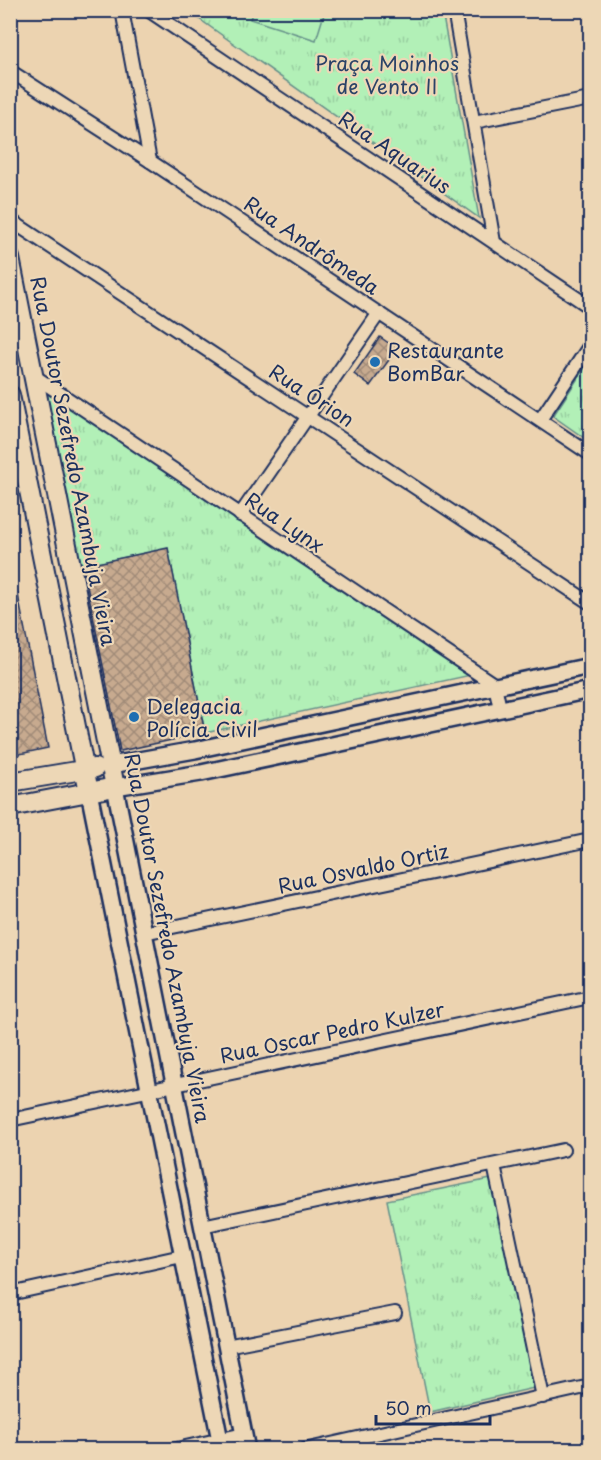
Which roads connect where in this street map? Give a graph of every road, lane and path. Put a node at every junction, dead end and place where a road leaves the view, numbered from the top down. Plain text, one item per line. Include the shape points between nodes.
1 (122, 10) edge
2 (147, 10) edge
3 (454, 10) edge
4 (10, 71) edge
5 (591, 99) edge
6 (474, 122) junction
7 (150, 161) junction
8 (10, 220) edge
9 (494, 242) junction
10 (10, 258) edge
11 (591, 307) edge
12 (379, 313) junction
13 (591, 345) edge
14 (34, 376) junction
15 (10, 395) edge
16 (308, 415) junction
17 (540, 420) junction
18 (591, 454) edge
19 (240, 515) junction
20 (591, 603) edge
21 (80, 608) junction
22 (53, 611) junction
23 (591, 666) edge
24 (495, 685) junction
25 (591, 690) edge
26 (500, 709) junction
27 (195, 750) junction
28 (111, 765) junction
29 (85, 770) junction
30 (201, 773) junction
31 (10, 782) edge
32 (116, 787) junction
33 (89, 792) junction
34 (10, 807) edge
35 (591, 840) edge
36 (144, 933) junction
37 (591, 997) edge
38 (174, 1085) junction
39 (149, 1090) junction
40 (10, 1120) edge
41 (563, 1150) dead end
42 (494, 1165) junction
43 (202, 1226) junction
44 (182, 1256) junction
45 (10, 1294) edge
46 (395, 1313) dead end
47 (226, 1346) junction
48 (591, 1386) edge
49 (543, 1397) junction
50 (246, 1442) edge
51 (221, 1444) edge
52 (172, 1449) edge
53 (304, 1449) edge

1 - 7 street
2 - 9 street, Rua Aquarius
3 - 6 street
4 - 7 street, Rua Andrômeda
5 - 6 street
6 - 9 street
7 - 12 street, Rua Andrômeda
8 - 16 street, Rua Órion
9 - 11 street, Rua Aquarius
10 - 14 main road, Rua Doutor Sezefredo Azambuja Vieira
12 - 16 street
12 - 17 street, Rua Andrômeda
13 - 17 street
14 - 19 street, Rua Lynx
14 - 21 main road, Rua Doutor Sezefredo Azambuja Vieira
15 - 22 main road
16 - 19 street
16 - 20 street, Rua Órion
17 - 18 street, Rua Andrômeda
19 - 24 street, Rua Lynx
21 - 22 main road
21 - 28 main road, Rua Doutor Sezefredo Azambuja Vieira
22 - 29 main road
23 - 24 street
24 - 26 street
24 - 27 street
25 - 26 street
26 - 30 street
27 - 28 street
27 - 30 street
28 - 29 main road
28 - 32 main road, Rua Doutor Sezefredo Azambuja Vieira
29 - 31 main road
29 - 33 main road
30 - 32 street
32 - 33 main road
32 - 36 street, Rua Doutor Sezefredo Azambuja Vieira
33 - 34 main road
33 - 39 street
35 - 36 street, Rua Osvaldo Ortiz
36 - 38 street, Rua Doutor Sezefredo Azambuja Vieira
37 - 38 street, Rua Oscar Pedro Kulzer
38 - 39 street, Rua Oscar Pedro Kulzer
38 - 43 street, Rua Doutor Sezefredo Azambuja Vieira
39 - 40 street, Rua Oscar Pedro Kulzer
39 - 44 street
41 - 42 street
42 - 43 street
42 - 49 street
43 - 47 street, Rua Doutor Sezefredo Azambuja Vieira
44 - 45 street
44 - 51 street
46 - 47 street
47 - 50 street, Rua Doutor Sezefredo Azambuja Vieira
48 - 49 street
49 - 53 street
50 - 51 street
51 - 52 street

